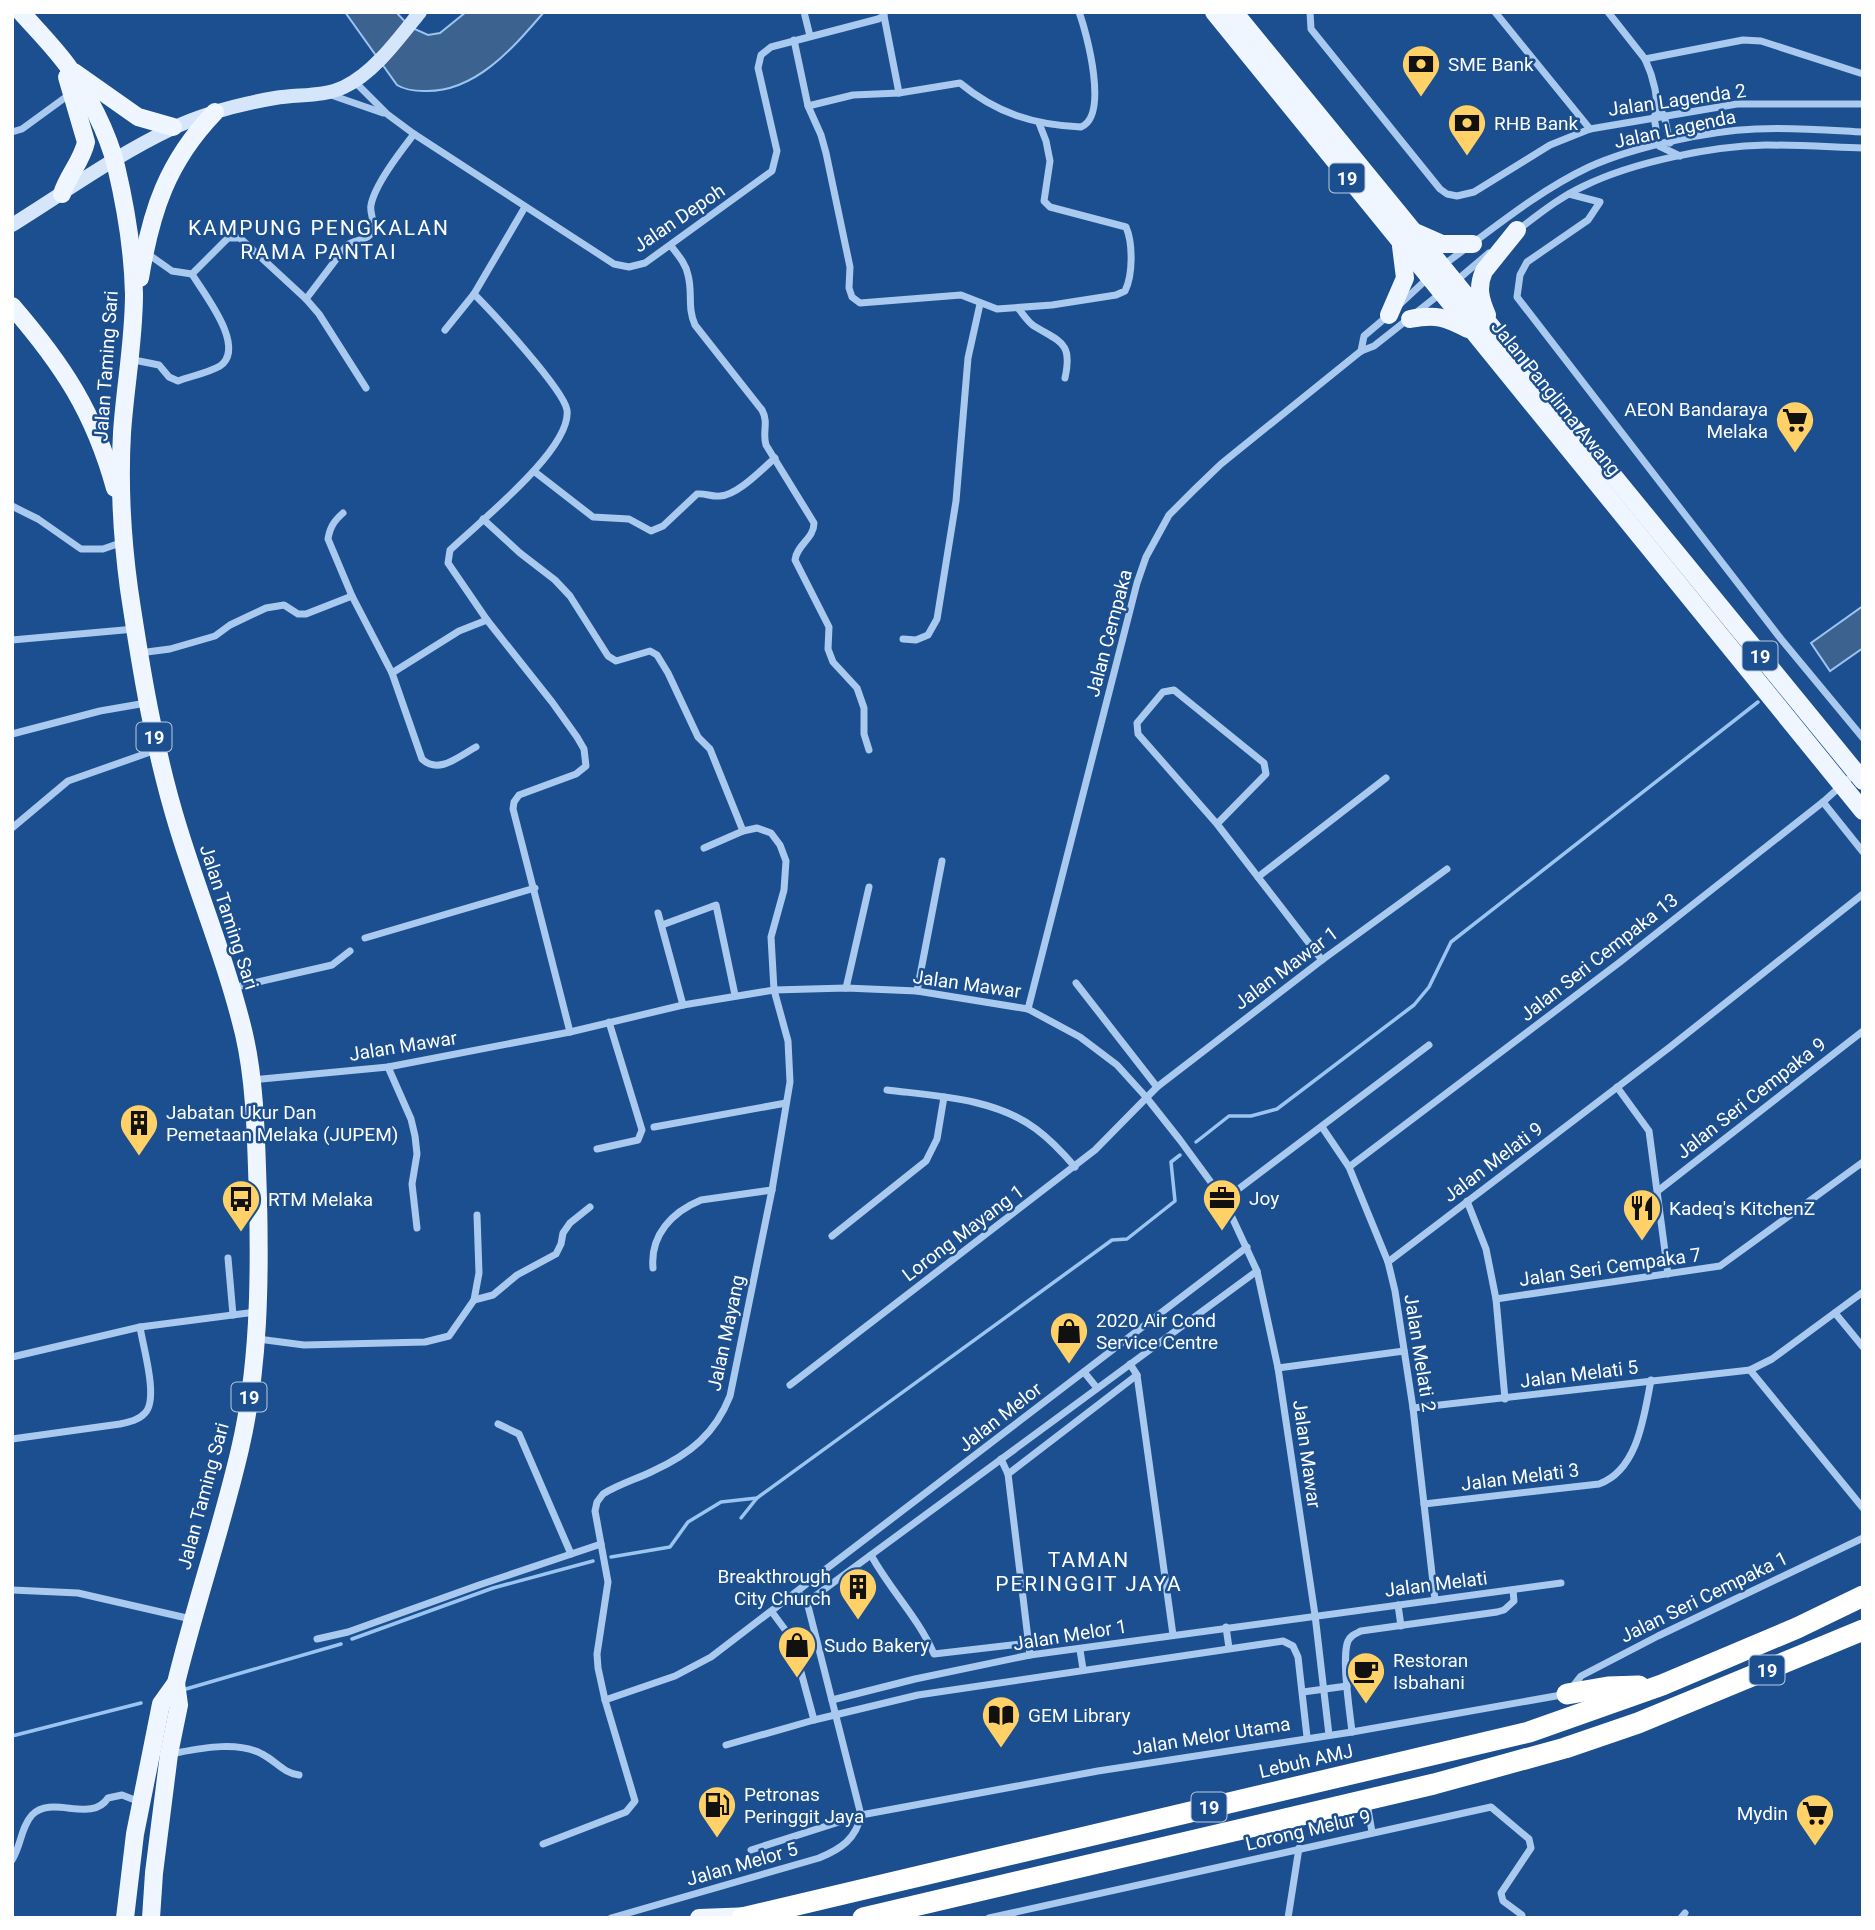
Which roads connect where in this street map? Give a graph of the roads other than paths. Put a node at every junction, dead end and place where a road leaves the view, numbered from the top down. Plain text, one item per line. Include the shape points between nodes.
1 (21, 12) edge
2 (804, 12) edge
3 (1079, 12) edge
4 (1214, 12) edge
5 (1234, 12) edge
6 (1495, 12) edge
7 (1608, 12) edge
8 (884, 14) edge
9 (1309, 14) edge
10 (417, 16) edge
11 (810, 36) junction
12 (794, 40) junction
13 (1645, 59) junction
14 (67, 65) junction
15 (1863, 74) edge
16 (354, 81) junction
17 (70, 93) junction
18 (326, 93) junction
19 (899, 93) junction
20 (1863, 104) edge
21 (808, 106) junction
22 (215, 112) junction
23 (387, 114) junction
24 (1658, 114) junction
25 (1038, 123) junction
26 (173, 127) junction
27 (1590, 129) junction
28 (12, 132) edge
29 (1863, 132) edge
30 (414, 134) junction
31 (1664, 146) junction
32 (1863, 149) edge
33 (1680, 157) junction
34 (115, 160) junction
35 (1653, 162) junction
36 (61, 194) junction
37 (1569, 194) junction
38 (525, 207) junction
39 (12, 225) edge
40 (1408, 227) junction
41 (1517, 230) junction
42 (1401, 244) junction
43 (1473, 244) junction
44 (671, 246) junction
45 (145, 252) junction
46 (1436, 272) junction
47 (192, 274) junction
48 (1448, 287) junction
49 (474, 294) junction
50 (306, 299) junction
51 (979, 304) junction
52 (12, 306) edge
53 (1018, 308) junction
54 (1389, 315) junction
55 (1410, 318) junction
56 (133, 319) junction
57 (1484, 329) junction
58 (445, 330) dead end
59 (1362, 351) junction
60 (129, 359) junction
61 (1065, 378) dead end
62 (366, 388) dead end
63 (775, 458) junction
64 (535, 471) junction
65 (12, 506) edge
66 (343, 513) dead end
67 (122, 519) junction
68 (483, 519) junction
69 (123, 542) junction
70 (352, 596) junction
71 (487, 620) junction
72 (135, 629) junction
73 (12, 639) edge
74 (902, 639) dead end
75 (139, 653) junction
76 (392, 673) junction
77 (146, 703) junction
78 (12, 734) edge
79 (1863, 738) edge
80 (476, 747) dead end
81 (157, 749) junction
82 (869, 750) dead end
83 (1860, 773) edge
84 (1386, 778) dead end
85 (1842, 785) junction
86 (1823, 802) junction
87 (1863, 811) edge
88 (1217, 824) junction
89 (12, 828) edge
90 (743, 831) junction
91 (704, 848) dead end
92 (1863, 852) edge
93 (942, 862) dead end
94 (1447, 869) dead end
95 (1258, 877) junction
96 (869, 887) dead end
97 (535, 888) junction
98 (1863, 894) edge
99 (658, 913) dead end
100 (662, 925) junction
101 (365, 938) dead end
102 (350, 951) dead end
103 (1322, 960) junction
104 (1076, 983) dead end
105 (231, 988) junction
106 (846, 988) junction
107 (774, 989) junction
108 (917, 991) junction
109 (735, 995) junction
110 (683, 1005) junction
111 (1028, 1009) junction
112 (609, 1022) junction
113 (1863, 1031) edge
114 (570, 1032) junction
115 (1429, 1045) dead end
116 (1131, 1055) junction
117 (1117, 1065) junction
118 (388, 1067) junction
119 (251, 1080) junction
120 (1157, 1087) junction
121 (1617, 1087) junction
122 (887, 1090) dead end
123 (944, 1097) junction
124 (1146, 1097) junction
125 (786, 1103) junction
126 (1322, 1126) junction
127 (654, 1127) dead end
128 (597, 1149) dead end
129 (1863, 1162) edge
130 (1075, 1167) junction
131 (1349, 1167) junction
132 (772, 1189) junction
133 (1659, 1190) junction
134 (1224, 1200) junction
135 (1467, 1201) junction
136 (590, 1207) dead end
137 (477, 1215) dead end
138 (417, 1228) dead end
139 (832, 1236) dead end
140 (1247, 1247) junction
141 (228, 1258) dead end
142 (1388, 1262) junction
143 (653, 1268) dead end
144 (1257, 1271) junction
145 (1668, 1274) junction
146 (1863, 1292) edge
147 (474, 1300) junction
148 (1496, 1300) junction
149 (256, 1312) junction
150 (1835, 1313) junction
151 (233, 1315) junction
152 (140, 1327) junction
153 (255, 1339) junction
154 (1863, 1347) edge
155 (1404, 1351) junction
156 (12, 1357) edge
157 (1130, 1364) junction
158 (1278, 1368) junction
159 (1750, 1370) junction
160 (1084, 1372) junction
161 (1138, 1376) junction
162 (1651, 1380) junction
163 (790, 1385) dead end
164 (1097, 1388) junction
165 (1504, 1399) junction
166 (1413, 1408) junction
167 (498, 1424) dead end
168 (12, 1439) edge
169 (1001, 1460) junction
170 (1008, 1474) junction
171 (934, 1487) junction
172 (945, 1501) junction
173 (1423, 1504) junction
174 (1863, 1508) edge
175 (1863, 1538) edge
176 (601, 1544) junction
177 (571, 1554) junction
178 (871, 1555) junction
179 (1561, 1583) dead end
180 (12, 1590) edge
181 (1513, 1590) junction
182 (798, 1592) junction
183 (1863, 1596) edge
184 (1435, 1600) junction
185 (807, 1602) junction
186 (1398, 1605) junction
187 (772, 1612) junction
188 (1315, 1615) junction
189 (192, 1620) junction
190 (1401, 1626) junction
191 (1226, 1627) junction
192 (1863, 1630) edge
193 (1173, 1635) junction
194 (317, 1640) dead end
195 (1028, 1643) junction
196 (1229, 1648) junction
197 (1080, 1650) junction
198 (1030, 1656) junction
199 (1083, 1669) junction
200 (176, 1683) junction
201 (1662, 1685) junction
202 (1347, 1686) junction
203 (1325, 1689) junction
204 (1303, 1692) junction
205 (1567, 1694) junction
206 (604, 1700) junction
207 (832, 1700) junction
208 (836, 1715) junction
209 (814, 1720) junction
210 (1352, 1732) junction
211 (1329, 1735) junction
212 (1307, 1737) junction
213 (726, 1745) dead end
214 (169, 1754) junction
215 (299, 1775) dead end
216 (1366, 1799) junction
217 (141, 1802) junction
218 (861, 1815) junction
219 (1372, 1832) junction
220 (543, 1844) dead end
221 (1299, 1848) junction
222 (751, 1850) dead end
223 (12, 1860) edge
224 (1026, 1914) edge
225 (152, 1915) edge
226 (747, 1917) edge
227 (125, 1918) edge
228 (611, 1918) edge
229 (699, 1918) edge
230 (863, 1918) edge
231 (989, 1918) edge
232 (1288, 1918) edge
233 (1522, 1918) edge

1 - 14 main road
2 - 11 street
3 - 25 street via 1093,70 1091,119 1081,127
4 - 42 main road, Jalan Panglima Awang / 19
5 - 40 main road, Jalan Panglima Awang / 19
6 - 27 street
7 - 13 street
8 - 11 street, Jalan Depoh
8 - 19 street
9 - 27 street, Jalan Lagenda 2 via 1311,29 1447,194 1474,192 1550,145
10 - 16 street
11 - 12 street, Jalan Depoh
12 - 21 street
12 - 44 street, Jalan Depoh via 771,47 758,61 777,151 772,171
13 - 15 street via 1743,40 1761,41
13 - 24 street via 1656,89
14 - 17 main road
14 - 26 main road via 128,112
14 - 34 main road, Jalan Taming Sari
16 - 18 street
16 - 23 street, Jalan Depoh
17 - 28 street
17 - 36 main road via 86,142
18 - 22 street via 276,98
18 - 23 street, Jalan Depoh
19 - 21 street via 853,95
19 - 25 street via 960,83 1005,112
20 - 24 street, Jalan Lagenda 2 via 1737,104
21 - 51 street via 826,153 852,297 869,304 961,295
22 - 26 street
22 - 45 main road via 183,150 167,179
23 - 30 street, Jalan Depoh
24 - 27 street, Jalan Lagenda 2
24 - 31 street
25 - 53 street via 1050,161 1044,201 1050,207 1126,228 1130,237 1129,283 1116,295
26 - 34 street
29 - 31 street, Jalan Lagenda via 1759,128 1718,132
30 - 38 street, Jalan Depoh
30 - 50 street via 389,166 370,206 372,232 347,245
31 - 33 street
31 - 35 street
31 - 43 street, Jalan Lagenda via 1587,168
32 - 33 street, Jalan Lagenda via 1765,145
33 - 35 street, Jalan Lagenda
34 - 36 street
34 - 56 main road, Jalan Taming Sari / 19 via 131,245
35 - 37 street, Jalan Lagenda
36 - 39 street
37 - 41 street, Jalan Lagenda
37 - 79 street via 1600,202 1588,220 1527,262 1517,297
38 - 44 street, Jalan Depoh via 622,267 645,263
38 - 49 street
40 - 43 main road via 1442,244
40 - 46 main road, Jalan Panglima Awang / 19
41 - 48 street, Jalan Lagenda
41 - 57 main road via 1481,278
42 - 46 main road, Jalan Panglima Awang / 19
42 - 54 main road via 1405,278
43 - 46 street, Jalan Lagenda
44 - 63 street via 689,275 695,325 762,410 767,424 764,438
45 - 47 street via 172,271
45 - 56 main road
46 - 48 main road, Jalan Panglima Awang / 19
46 - 54 street, Jalan Cempaka
47 - 50 street via 228,238 240,238
47 - 60 street via 228,334 229,353 221,365 178,381 159,365
48 - 55 street, Jalan Cempaka
48 - 57 main road, Jalan Panglima Awang / 19
49 - 58 street
49 - 64 street via 563,399 567,411 564,430
50 - 62 street
51 - 53 street
51 - 74 street via 968,358 956,501 937,618 929,635
52 - 67 main road via 82,400 108,462
53 - 61 street via 1033,326 1064,346 1068,361
54 - 59 street, Jalan Cempaka via 1364,336
55 - 57 main road via 1441,317
55 - 59 street, Jalan Cempaka
56 - 60 main road, Jalan Taming Sari / 19
57 - 83 main road, Jalan Panglima Awang / 19
57 - 85 main road, Jalan Panglima Awang / 19
59 - 111 street, Jalan Cempaka via 1221,464 1169,515 1158,534 1137,583
60 - 67 main road, Jalan Taming Sari / 19 via 122,432
63 - 64 street via 726,495 697,494 652,531 629,519 593,517
63 - 82 street via 814,523 814,532 795,560 829,627 833,662 857,688
64 - 68 street
65 - 69 street via 81,549 103,549
66 - 70 street via 329,529 328,538
67 - 69 main road, Jalan Taming Sari / 19
68 - 71 street via 450,550 448,563
68 - 90 street via 570,596 608,656 616,661 642,652 657,655 698,737 710,749
69 - 72 main road, Jalan Taming Sari / 19
70 - 75 street via 306,614 284,605 266,608 215,636
70 - 76 street
71 - 76 street via 459,631
71 - 97 street via 552,702 586,758 586,766 576,774 519,795 514,802
72 - 73 street
72 - 75 main road, Jalan Taming Sari / 19
75 - 77 main road, Jalan Taming Sari / 19
76 - 80 street via 422,759 429,766 437,767
77 - 78 street
77 - 81 main road, Jalan Taming Sari / 19
81 - 89 street via 68,781
81 - 105 main road, Jalan Taming Sari / 19 via 178,829
83 - 85 street, Jalan Seri Cempaka 13
84 - 95 street
85 - 86 street, Jalan Seri Cempaka 13
85 - 87 main road, Jalan Panglima Awang / 19
86 - 92 street
86 - 131 street, Jalan Seri Cempaka 13
88 - 88 street via 1138,734 1137,723 1168,690 1174,690 1267,769
88 - 95 street
90 - 91 street
90 - 107 street, Jalan Mayang via 757,828 771,833 786,861 784,890 771,937
93 - 108 street
94 - 103 street, Jalan Mawar 1
95 - 103 street
96 - 106 street
97 - 101 street
97 - 114 street
98 - 121 street, Jalan Melati 9
99 - 100 street
100 - 109 street via 716,905
100 - 110 street
102 - 105 street via 332,965
103 - 120 street, Jalan Mawar 1
104 - 116 street
105 - 119 main road, Jalan Taming Sari / 19
106 - 107 street, Jalan Mawar
106 - 108 street, Jalan Mawar
107 - 109 street, Jalan Mawar
107 - 125 street, Jalan Mayang via 788,1041
108 - 111 street, Jalan Mawar
109 - 110 street, Jalan Mawar
110 - 112 street, Jalan Mawar
111 - 117 street, Jalan Mawar via 1080,1037
112 - 114 street, Jalan Mawar
112 - 128 street via 642,1130 638,1140
113 - 133 street, Jalan Seri Cempaka 9
114 - 118 street, Jalan Mawar
115 - 126 street
116 - 117 street
116 - 120 street
117 - 124 street, Jalan Mawar
118 - 119 street, Jalan Mawar
118 - 138 street via 415,1136 412,1184
119 - 149 main road, Jalan Taming Sari / 19 via 258,1199
120 - 124 street, Jalan Mawar 1
121 - 133 street via 1649,1131
121 - 135 street, Jalan Melati 9
122 - 123 street
123 - 130 street via 1012,1115 1035,1128
123 - 139 street via 937,1139 926,1161
124 - 130 street, Lorong Mayang 1
124 - 134 street, Jalan Mawar
125 - 127 street
125 - 132 street, Jalan Mayang
126 - 131 street, Jalan Melati 2
126 - 134 street
129 - 145 street, Jalan Seri Cempaka 7 via 1733,1259 1720,1266
130 - 163 street, Lorong Mayang 1
131 - 142 street, Jalan Melati 2
132 - 143 street via 691,1205 655,1240
132 - 176 street, Jalan Mayang via 722,1417 708,1435 673,1461 603,1494 595,1511
133 - 145 street
134 - 140 street, Jalan Mawar
135 - 142 street, Jalan Melati 9
135 - 148 street via 1486,1249
136 - 147 street via 570,1223 556,1254 517,1275 493,1295
137 - 147 street via 479,1273
140 - 144 street, Jalan Mawar
140 - 160 street, Jalan Melor
141 - 151 street
142 - 155 street, Jalan Melati 2
144 - 157 street, Jalan Melor
144 - 158 street, Jalan Mawar
145 - 148 street, Jalan Seri Cempaka 7
146 - 150 street
147 - 153 street via 449,1336 425,1342 304,1345
148 - 165 street
149 - 151 street
149 - 153 main road, Jalan Taming Sari / 19
150 - 154 street
150 - 159 street
151 - 152 street
152 - 156 street
152 - 168 street via 152,1394 144,1415 120,1424
153 - 189 main road, Jalan Taming Sari / 19 via 240,1448
155 - 158 street
155 - 166 street, Jalan Melati 2
157 - 161 street
157 - 164 street, Jalan Melor
158 - 188 street, Jalan Mawar
159 - 162 street, Jalan Melati 5
159 - 174 street
160 - 164 street
160 - 171 street, Jalan Melor
161 - 170 street
161 - 193 street
162 - 165 street, Jalan Melati 5
162 - 173 street, Jalan Melati 3 via 1641,1427 1617,1475 1599,1484
164 - 169 street, Jalan Melor
165 - 166 street, Jalan Melati 5
166 - 173 street, Jalan Melati 2
167 - 177 street via 519,1434
169 - 170 street
169 - 172 street, Jalan Melor
170 - 195 street
171 - 172 street
171 - 182 street, Jalan Melor
172 - 178 street, Jalan Melor
173 - 184 street, Jalan Melati 2
175 - 205 street, Jalan Seri Cempaka 1 via 1592,1670
176 - 177 street
176 - 206 street, Jalan Mayang via 608,1582 597,1654
177 - 194 street
178 - 185 street, Jalan Melor
178 - 195 street via 934,1654
179 - 181 street, Jalan Melati
180 - 189 street via 78,1593
181 - 184 street, Jalan Melati
181 - 190 street via 1514,1601 1504,1610
182 - 185 street
182 - 187 street, Jalan Melor
183 - 201 highway, Lebuh AMJ / 19
184 - 186 street, Jalan Melati
185 - 207 street
186 - 188 street, Jalan Melati
186 - 190 street
187 - 206 street, Jalan Melor via 694,1667
187 - 209 street via 792,1639
188 - 191 street, Jalan Melor 1
188 - 203 street, Jalan Mawar
189 - 200 main road, Jalan Taming Sari / 19
190 - 202 street via 1351,1636 1346,1644
191 - 193 street, Jalan Melor 1
191 - 196 street
192 - 216 highway, 19 via 1626,1727 1485,1771
193 - 197 street, Jalan Melor 1
195 - 198 street
196 - 199 street
196 - 204 street via 1283,1641 1293,1646
197 - 198 street, Jalan Melor 1
197 - 199 street
198 - 207 street, Jalan Melor 1
199 - 208 street via 918,1695
200 - 214 main road, Jalan Taming Sari / 19 via 178,1705
200 - 217 main road, Jalan Taming Sari / 19 via 161,1704
201 - 205 highway
201 - 226 highway, Lebuh AMJ / 19 via 1529,1732
202 - 203 street
202 - 210 street
203 - 204 street
203 - 211 street, Jalan Mawar
204 - 212 street
205 - 210 street, Jalan Melor Utama
206 - 220 street, Jalan Mayang via 635,1801 626,1812
207 - 208 street
208 - 209 street
208 - 218 street
209 - 213 street
210 - 211 street, Jalan Melor Utama
211 - 212 street, Jalan Melor Utama
212 - 218 street, Jalan Melor Utama
214 - 215 street via 251,1749
214 - 225 main road, Jalan Taming Sari / 19
216 - 219 street
216 - 230 highway, 19
217 - 223 street via 122,1795 95,1808 42,1808 27,1822
217 - 227 main road, Jalan Taming Sari / 19
218 - 222 street
218 - 228 street, Jalan Melor 5 via 858,1830 835,1852
219 - 221 street, Lorong Melur 9
219 - 233 street, Lorong Melur 9 via 1491,1807 1529,1839 1531,1848 1501,1893
221 - 224 street, Lorong Melur 9
221 - 232 street
224 - 231 street, Lorong Melur 9
226 - 229 main road

